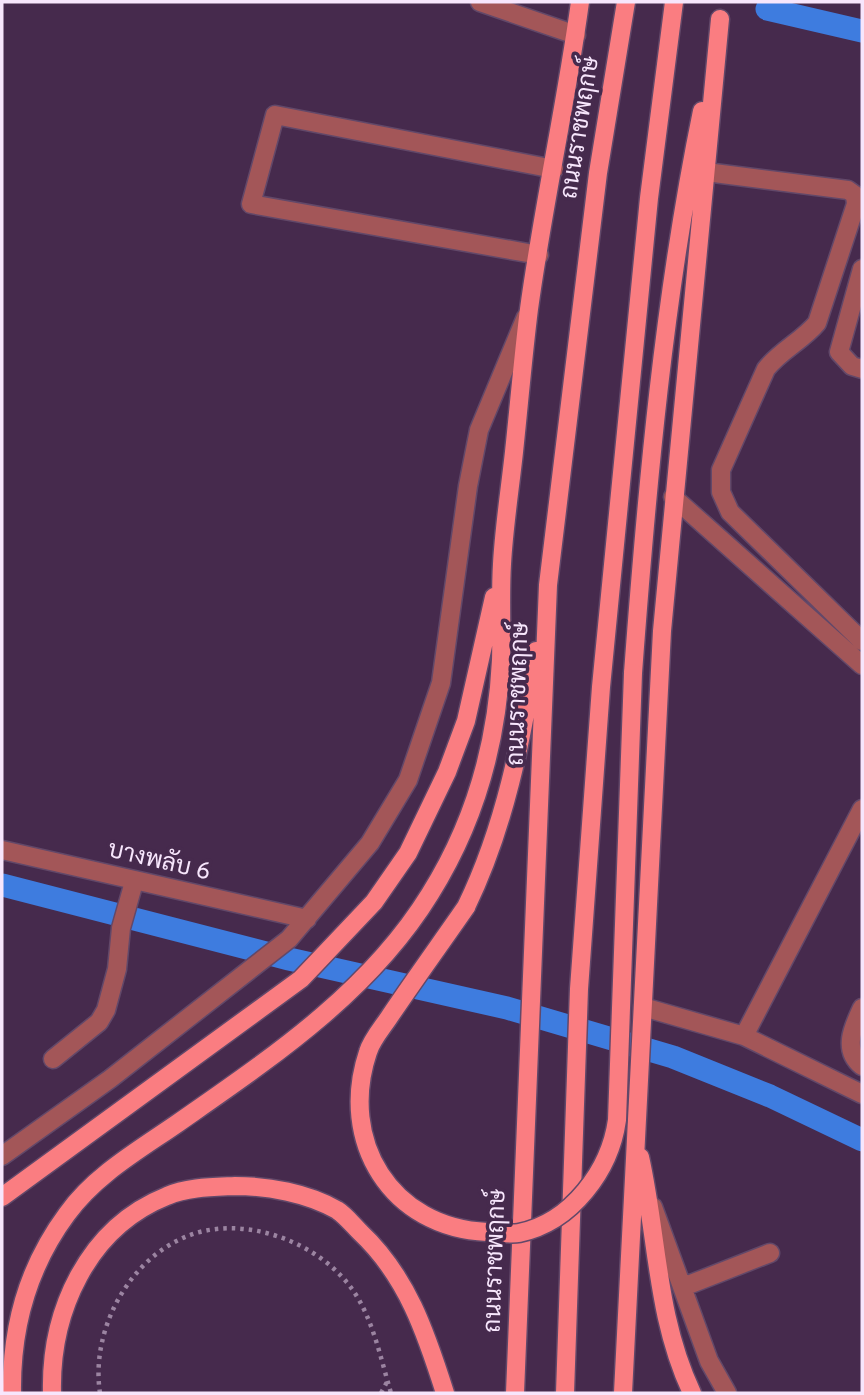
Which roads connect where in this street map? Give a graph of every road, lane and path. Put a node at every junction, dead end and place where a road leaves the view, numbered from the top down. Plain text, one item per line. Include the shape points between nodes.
1 (480, 2) edge
2 (580, 2) edge
3 (626, 2) edge
4 (674, 2) edge
5 (722, 10) edge
6 (576, 36) junction
7 (554, 169) junction
8 (706, 173) junction
9 (538, 256) junction
10 (862, 269) edge
11 (529, 308) junction
12 (862, 369) edge
13 (673, 497) junction
14 (502, 563) junction
15 (548, 585) junction
16 (862, 641) edge
17 (862, 665) edge
18 (862, 809) edge
19 (856, 841) edge
20 (2, 850) edge
21 (133, 887) junction
22 (307, 919) junction
23 (643, 1007) junction
24 (862, 1008) edge
25 (744, 1035) junction
26 (53, 1059) dead end
27 (862, 1066) edge
28 (862, 1094) edge
29 (636, 1137) junction
30 (2, 1156) edge
31 (2, 1197) edge
32 (649, 1197) junction
33 (770, 1253) dead end
34 (683, 1287) junction
35 (387, 1381) junction
36 (12, 1393) edge
37 (52, 1393) edge
38 (100, 1393) edge
39 (381, 1393) edge
40 (391, 1393) edge
41 (445, 1393) edge
42 (515, 1393) edge
43 (565, 1393) edge
44 (623, 1393) edge
45 (692, 1393) edge
46 (727, 1393) edge

1 - 6 street
2 - 6 main road
3 - 15 main road, ถนนราชพฤกษ์ via 598,173
4 - 43 main road via 649,198 601,687 579,989
5 - 8 main road
5 - 15 main road, bridge via 680,219 652,447 633,673 614,1144 603,1169 560,1215 519,1233 461,1230 430,1219 401,1199 380,1176 367,1150 359,1102 369,1049 466,907 492,848 523,734
6 - 7 main road
7 - 9 main road
7 - 9 street via 275,115 251,204
8 - 13 main road
8 - 16 street via 848,190 855,195 856,204 817,323 766,369 721,470 721,492 730,512
9 - 11 main road
10 - 12 street via 839,352 852,366
11 - 14 main road
11 - 22 street via 480,430 441,683 408,780 370,843
13 - 17 street
13 - 23 main road via 654,758
14 - 31 main road via 466,721 440,791 408,853 374,902 301,979
14 - 36 main road via 501,661 493,738 481,787 431,894 399,940 328,1012 105,1174 68,1211 37,1262 20,1307
15 - 42 main road, ถนนราชพฤกษ์
18 - 19 street
19 - 25 street
20 - 21 street, บางพลับ 6
21 - 22 street, บางพลับ 6
21 - 26 street via 106,1010 99,1022
22 - 30 street via 225,991
23 - 25 street
23 - 29 main road
24 - 27 street via 850,1047
25 - 28 street
29 - 32 main road
29 - 44 main road
32 - 34 street
32 - 45 main road via 663,1311
33 - 34 street
34 - 46 street via 709,1361
35 - 38 path via 359,1302 332,1268 289,1241 247,1228 225,1228 195,1233 171,1245 125,1289 111,1311 104,1336 98,1363
35 - 39 path
35 - 40 path
37 - 41 main road via 69,1291 94,1250 127,1219 167,1195 208,1187 257,1186 300,1195 338,1211 385,1255 424,1327

